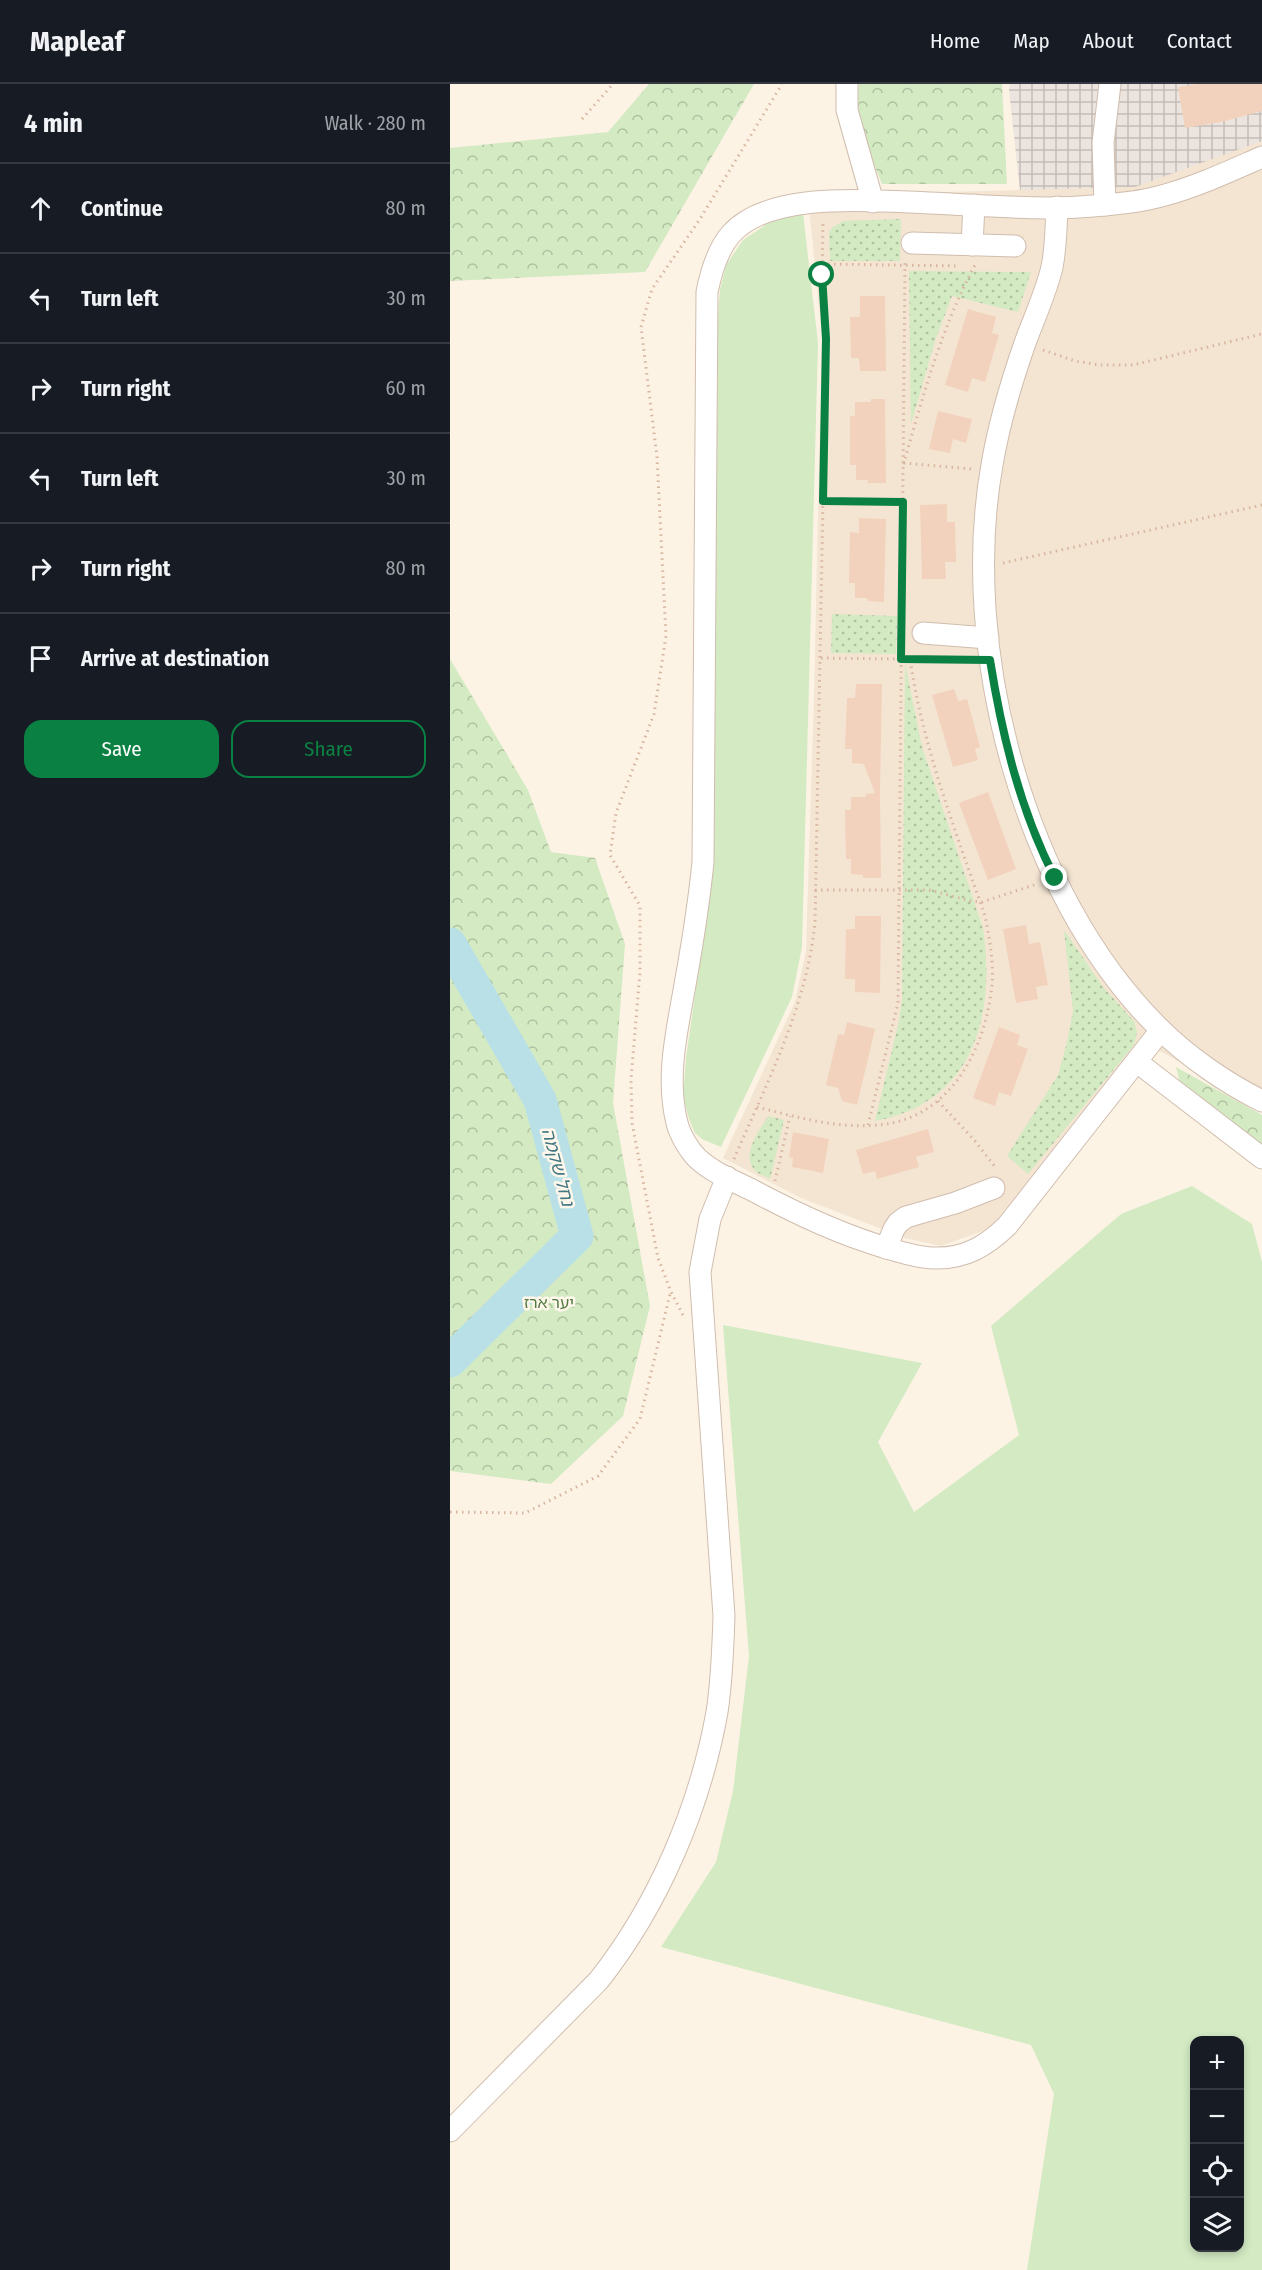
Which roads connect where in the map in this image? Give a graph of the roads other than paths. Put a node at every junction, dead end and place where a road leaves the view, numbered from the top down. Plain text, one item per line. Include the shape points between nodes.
1 (847, 84) edge
2 (1110, 84) edge
3 (1262, 157) edge
4 (873, 201) junction
5 (974, 205) junction
6 (1105, 205) junction
7 (1057, 207) junction
8 (1015, 246) dead end
9 (908, 249) road end
10 (978, 252) junction
11 (923, 633) dead end
12 (988, 638) junction
13 (1161, 1030) junction
14 (1137, 1062) junction
15 (1262, 1101) edge
16 (1262, 1158) edge
17 (726, 1177) junction
18 (997, 1181) road end
19 (886, 1248) junction
20 (450, 2131) edge

1 - 4 street via 847,110
2 - 6 street via 1103,143
3 - 6 street via 1164,196
4 - 5 street
4 - 17 street via 823,201 764,213 731,234 712,268 707,292 703,862 671,1076 678,1127 697,1158
5 - 7 street
5 - 10 street
6 - 7 street
7 - 12 street via 1052,267 1011,385 991,471 984,567
8 - 10 street
9 - 10 street
11 - 12 street
12 - 13 street via 1009,756 1035,833 1055,878 1098,951 1120,984
13 - 14 street
13 - 15 street via 1194,1057
14 - 16 street
14 - 19 street via 1017,1214 989,1243 961,1254 934,1258
17 - 19 street via 833,1230
17 - 20 street via 710,1219 700,1272 724,1616 717,1712 702,1773 682,1833 620,1952 599,1980
18 - 19 street via 956,1203 906,1217 894,1229

